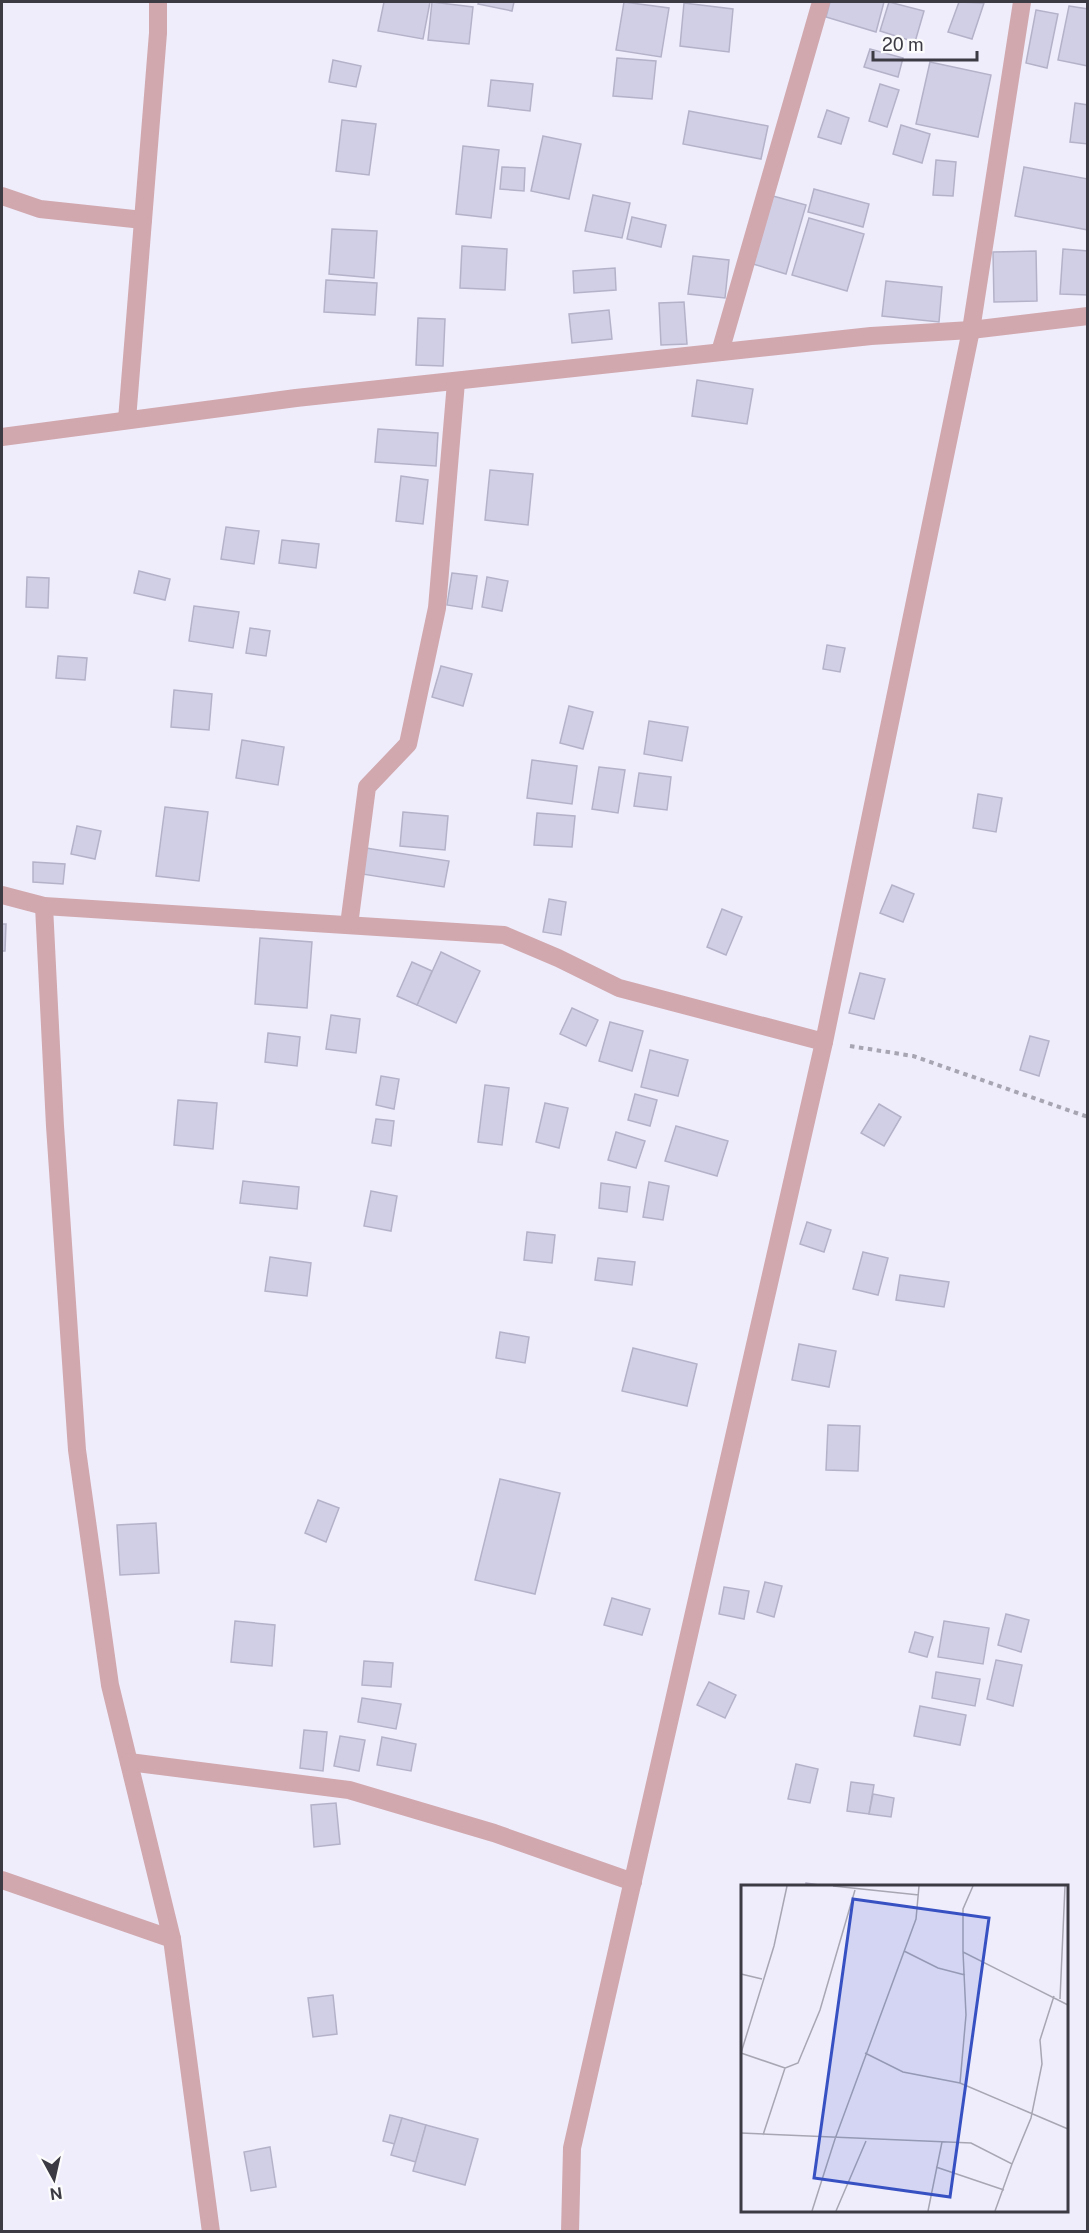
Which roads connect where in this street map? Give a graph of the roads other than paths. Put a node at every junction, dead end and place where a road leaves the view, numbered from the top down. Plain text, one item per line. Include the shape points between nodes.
1 (159, 2) edge
2 (821, 2) edge
3 (1022, 2) edge
4 (2, 196) edge
5 (143, 220) junction
6 (1088, 316) edge
7 (971, 330) junction
8 (720, 351) junction
9 (456, 382) junction
10 (127, 420) junction
11 (2, 437) edge
12 (2, 895) edge
13 (44, 906) junction
14 (349, 925) junction
15 (824, 1042) junction
16 (129, 1762) junction
17 (2, 1880) edge
18 (633, 1882) junction
19 (172, 1939) junction
20 (211, 2232) edge
21 (570, 2232) edge

1 - 5 street
2 - 8 street
3 - 7 street
4 - 5 street via 40,209
5 - 10 street
6 - 7 street
7 - 8 street
7 - 15 street
8 - 9 street
9 - 10 street
9 - 14 street via 437,608 408,744 367,787
10 - 11 street
12 - 13 street
13 - 14 street
13 - 16 street via 77,1450 110,1685
14 - 15 street via 504,935 619,988
15 - 18 street
16 - 18 street via 349,1790 494,1833
16 - 19 street
17 - 19 street
18 - 21 street via 572,2148
19 - 20 street

